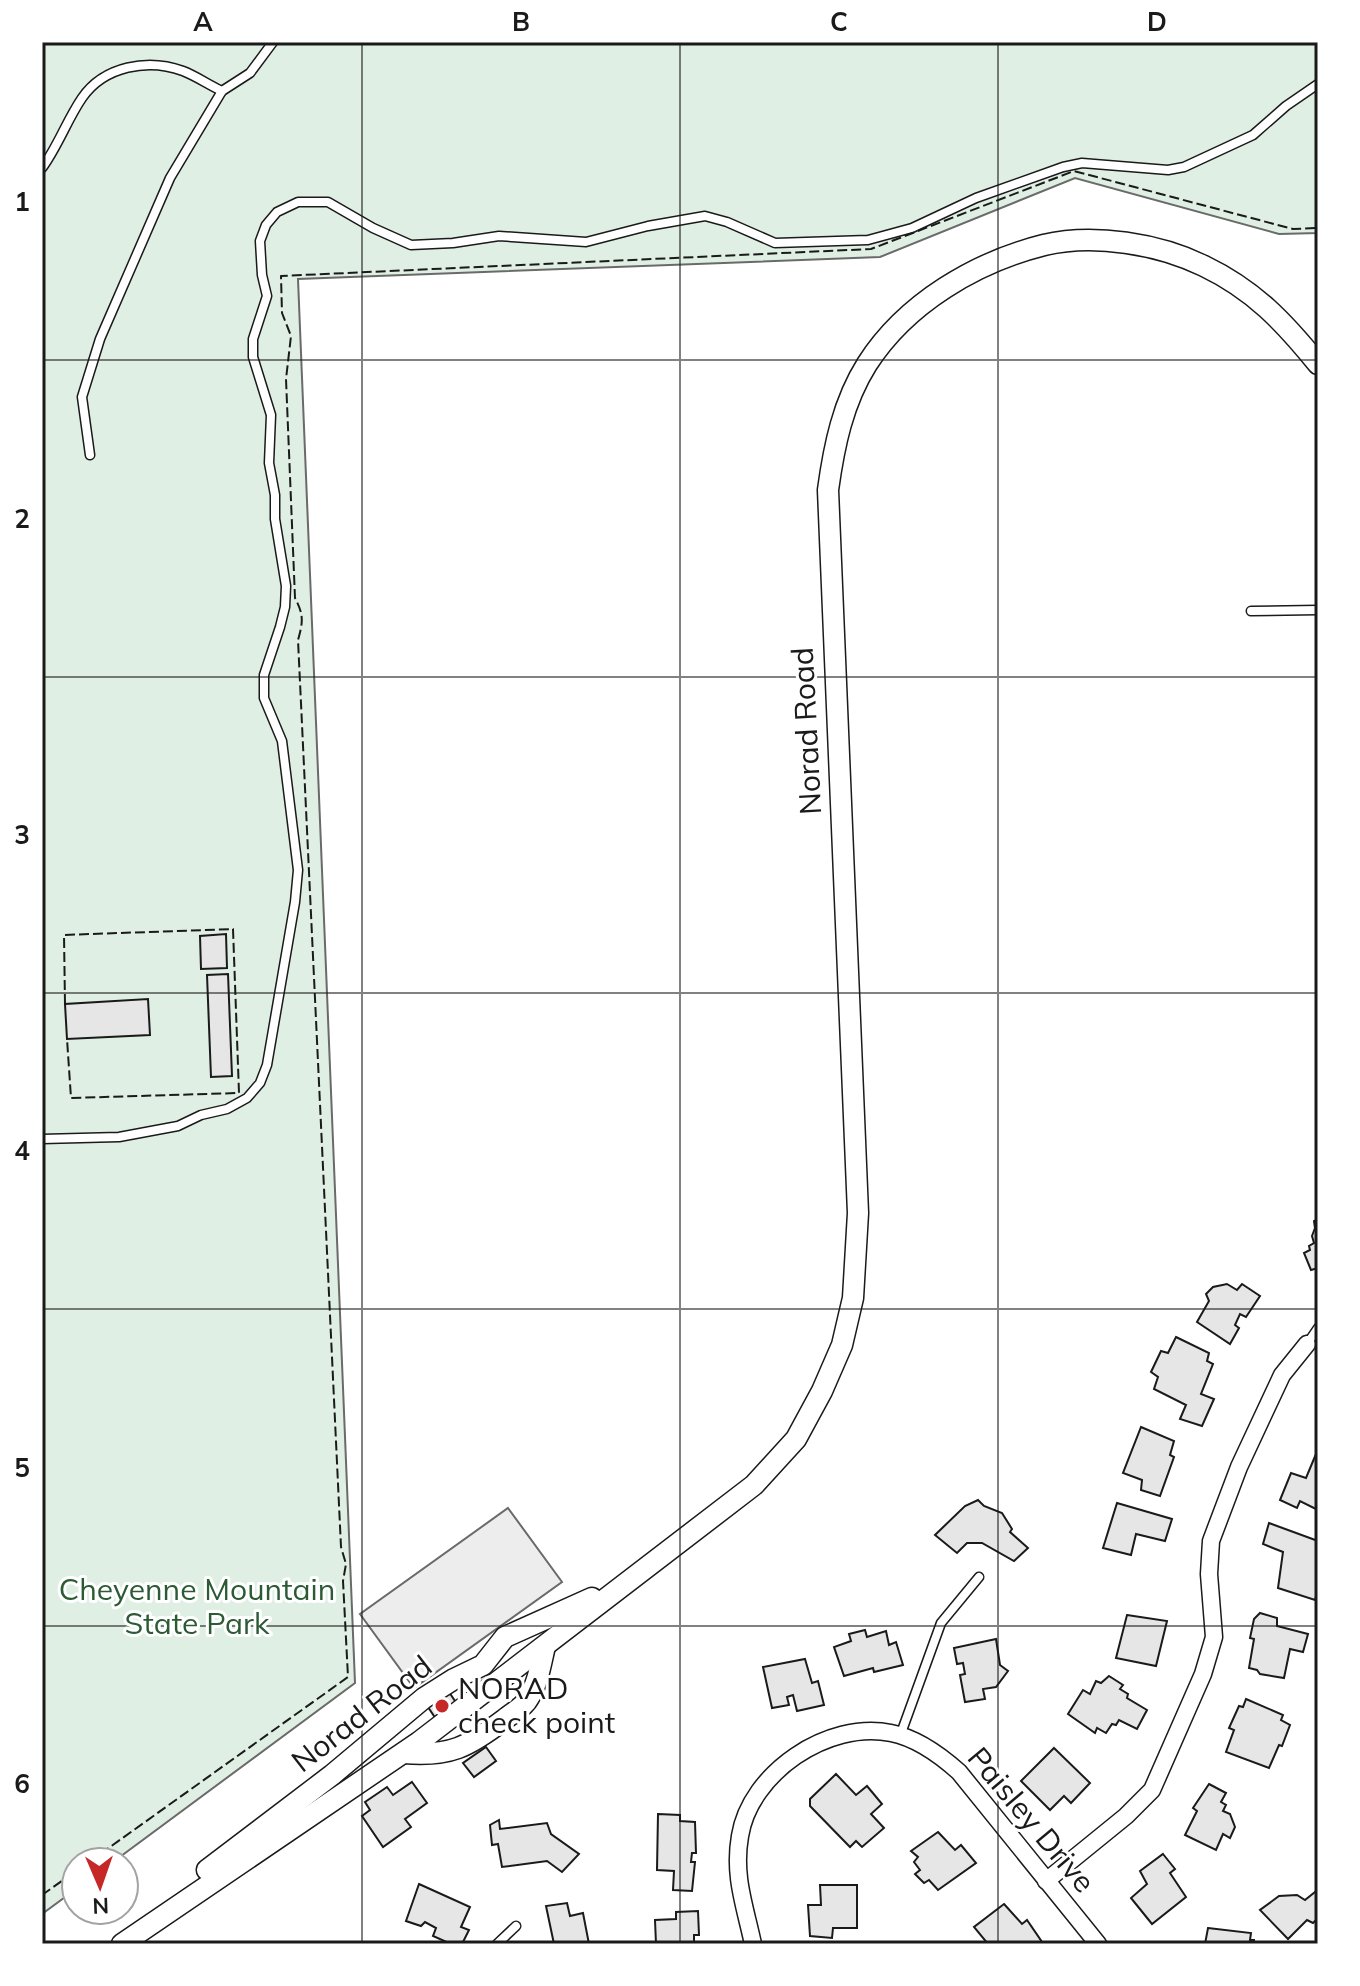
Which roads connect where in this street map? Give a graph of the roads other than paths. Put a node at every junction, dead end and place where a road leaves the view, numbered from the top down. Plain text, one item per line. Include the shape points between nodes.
1 (273, 42) edge
2 (1318, 84) edge
3 (222, 91) junction
4 (42, 168) edge
5 (1318, 364) edge
6 (90, 455) dead end
7 (1318, 610) edge
8 (1251, 611) dead end
9 (42, 1139) edge
10 (1318, 1328) edge
11 (1307, 1344) joint
12 (658, 1560) junction
13 (979, 1577) dead end
14 (545, 1646) junction
15 (900, 1736) junction
16 (404, 1753) junction
17 (1046, 1881) junction
18 (516, 1926) dead end
19 (121, 1944) edge
20 (497, 1944) edge
21 (753, 1944) edge
22 (1098, 1944) edge

1 - 3 lane via 250,73
2 - 9 lane via 1253,135 1184,167 1063,167 912,228 868,240 775,243 705,216 586,242 499,236 411,245 328,202 298,202 277,212 260,241 267,296 253,339 253,357 271,415 269,463 286,586 283,617 264,675 264,698 282,741 298,870 267,1065 247,1098 178,1126 119,1137
3 - 4 lane via 183,71 157,65 116,71 95,82 82,98
3 - 6 lane via 170,178 100,339 82,397
5 - 12 street, Norad Road via 1283,320 1205,266 1167,252 1088,241 1046,245 961,276 890,333 866,365 844,412 828,490 858,1213 853,1298 842,1345 796,1439 754,1485
7 - 8 lane
10 - 11 lane
11 - 17 street via 1282,1375 1211,1541 1214,1637 1152,1790
12 - 14 street, Norad Road
12 - 19 street, Norad Road via 582,1604 505,1637 483,1665 424,1698 165,1901
13 - 15 lane via 941,1623
14 - 16 street, Norad Road
14 - 16 street, Norad Road via 527,1701 479,1739 432,1755
15 - 17 street, Paisley Drive via 934,1751 959,1772
15 - 21 street, Paisley Drive via 849,1733 807,1749 777,1769 754,1795 740,1833 736,1875
16 - 19 street, Norad Road
17 - 22 street, Paisley Drive
18 - 20 lane

